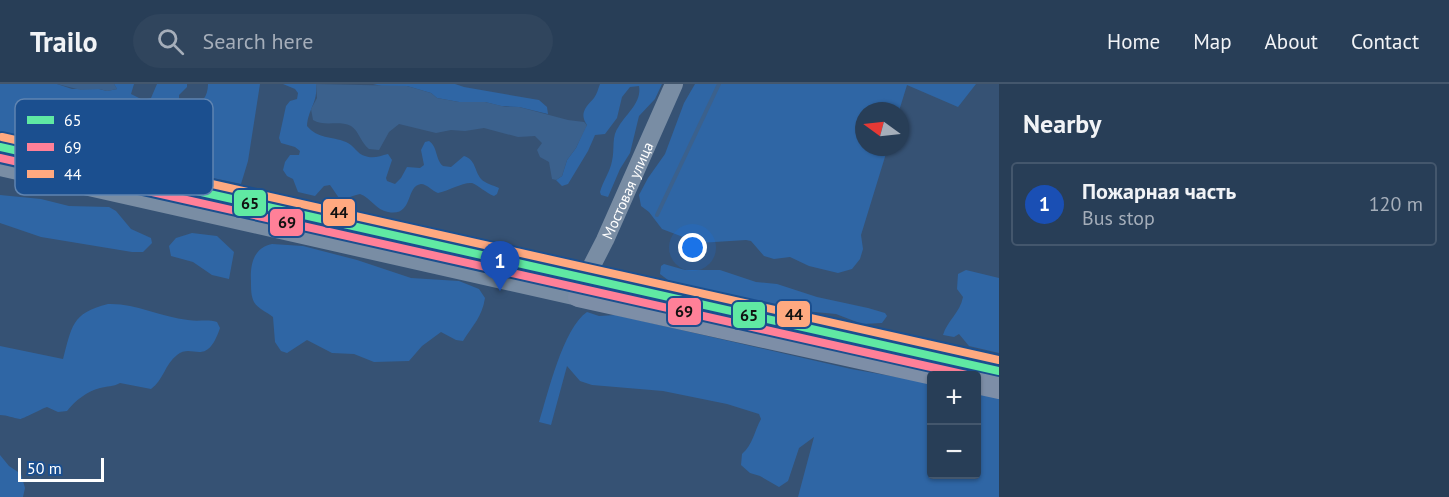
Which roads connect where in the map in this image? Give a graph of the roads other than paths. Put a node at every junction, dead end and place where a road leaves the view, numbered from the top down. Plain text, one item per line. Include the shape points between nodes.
1 (674, 84) edge
2 (0, 147) edge
3 (15, 150) edge
4 (0, 167) edge
5 (15, 170) edge
6 (213, 194) edge
7 (124, 195) edge
8 (585, 279) junction
9 (578, 297) junction
10 (999, 371) edge
11 (927, 373) edge
12 (981, 385) edge
13 (999, 389) edge

1 - 8 main road, Мостовая улица
2 - 3 main road
4 - 5 main road
6 - 8 main road
7 - 9 main road
8 - 9 main road, Мостовая улица
8 - 10 main road
9 - 11 main road
12 - 13 main road

